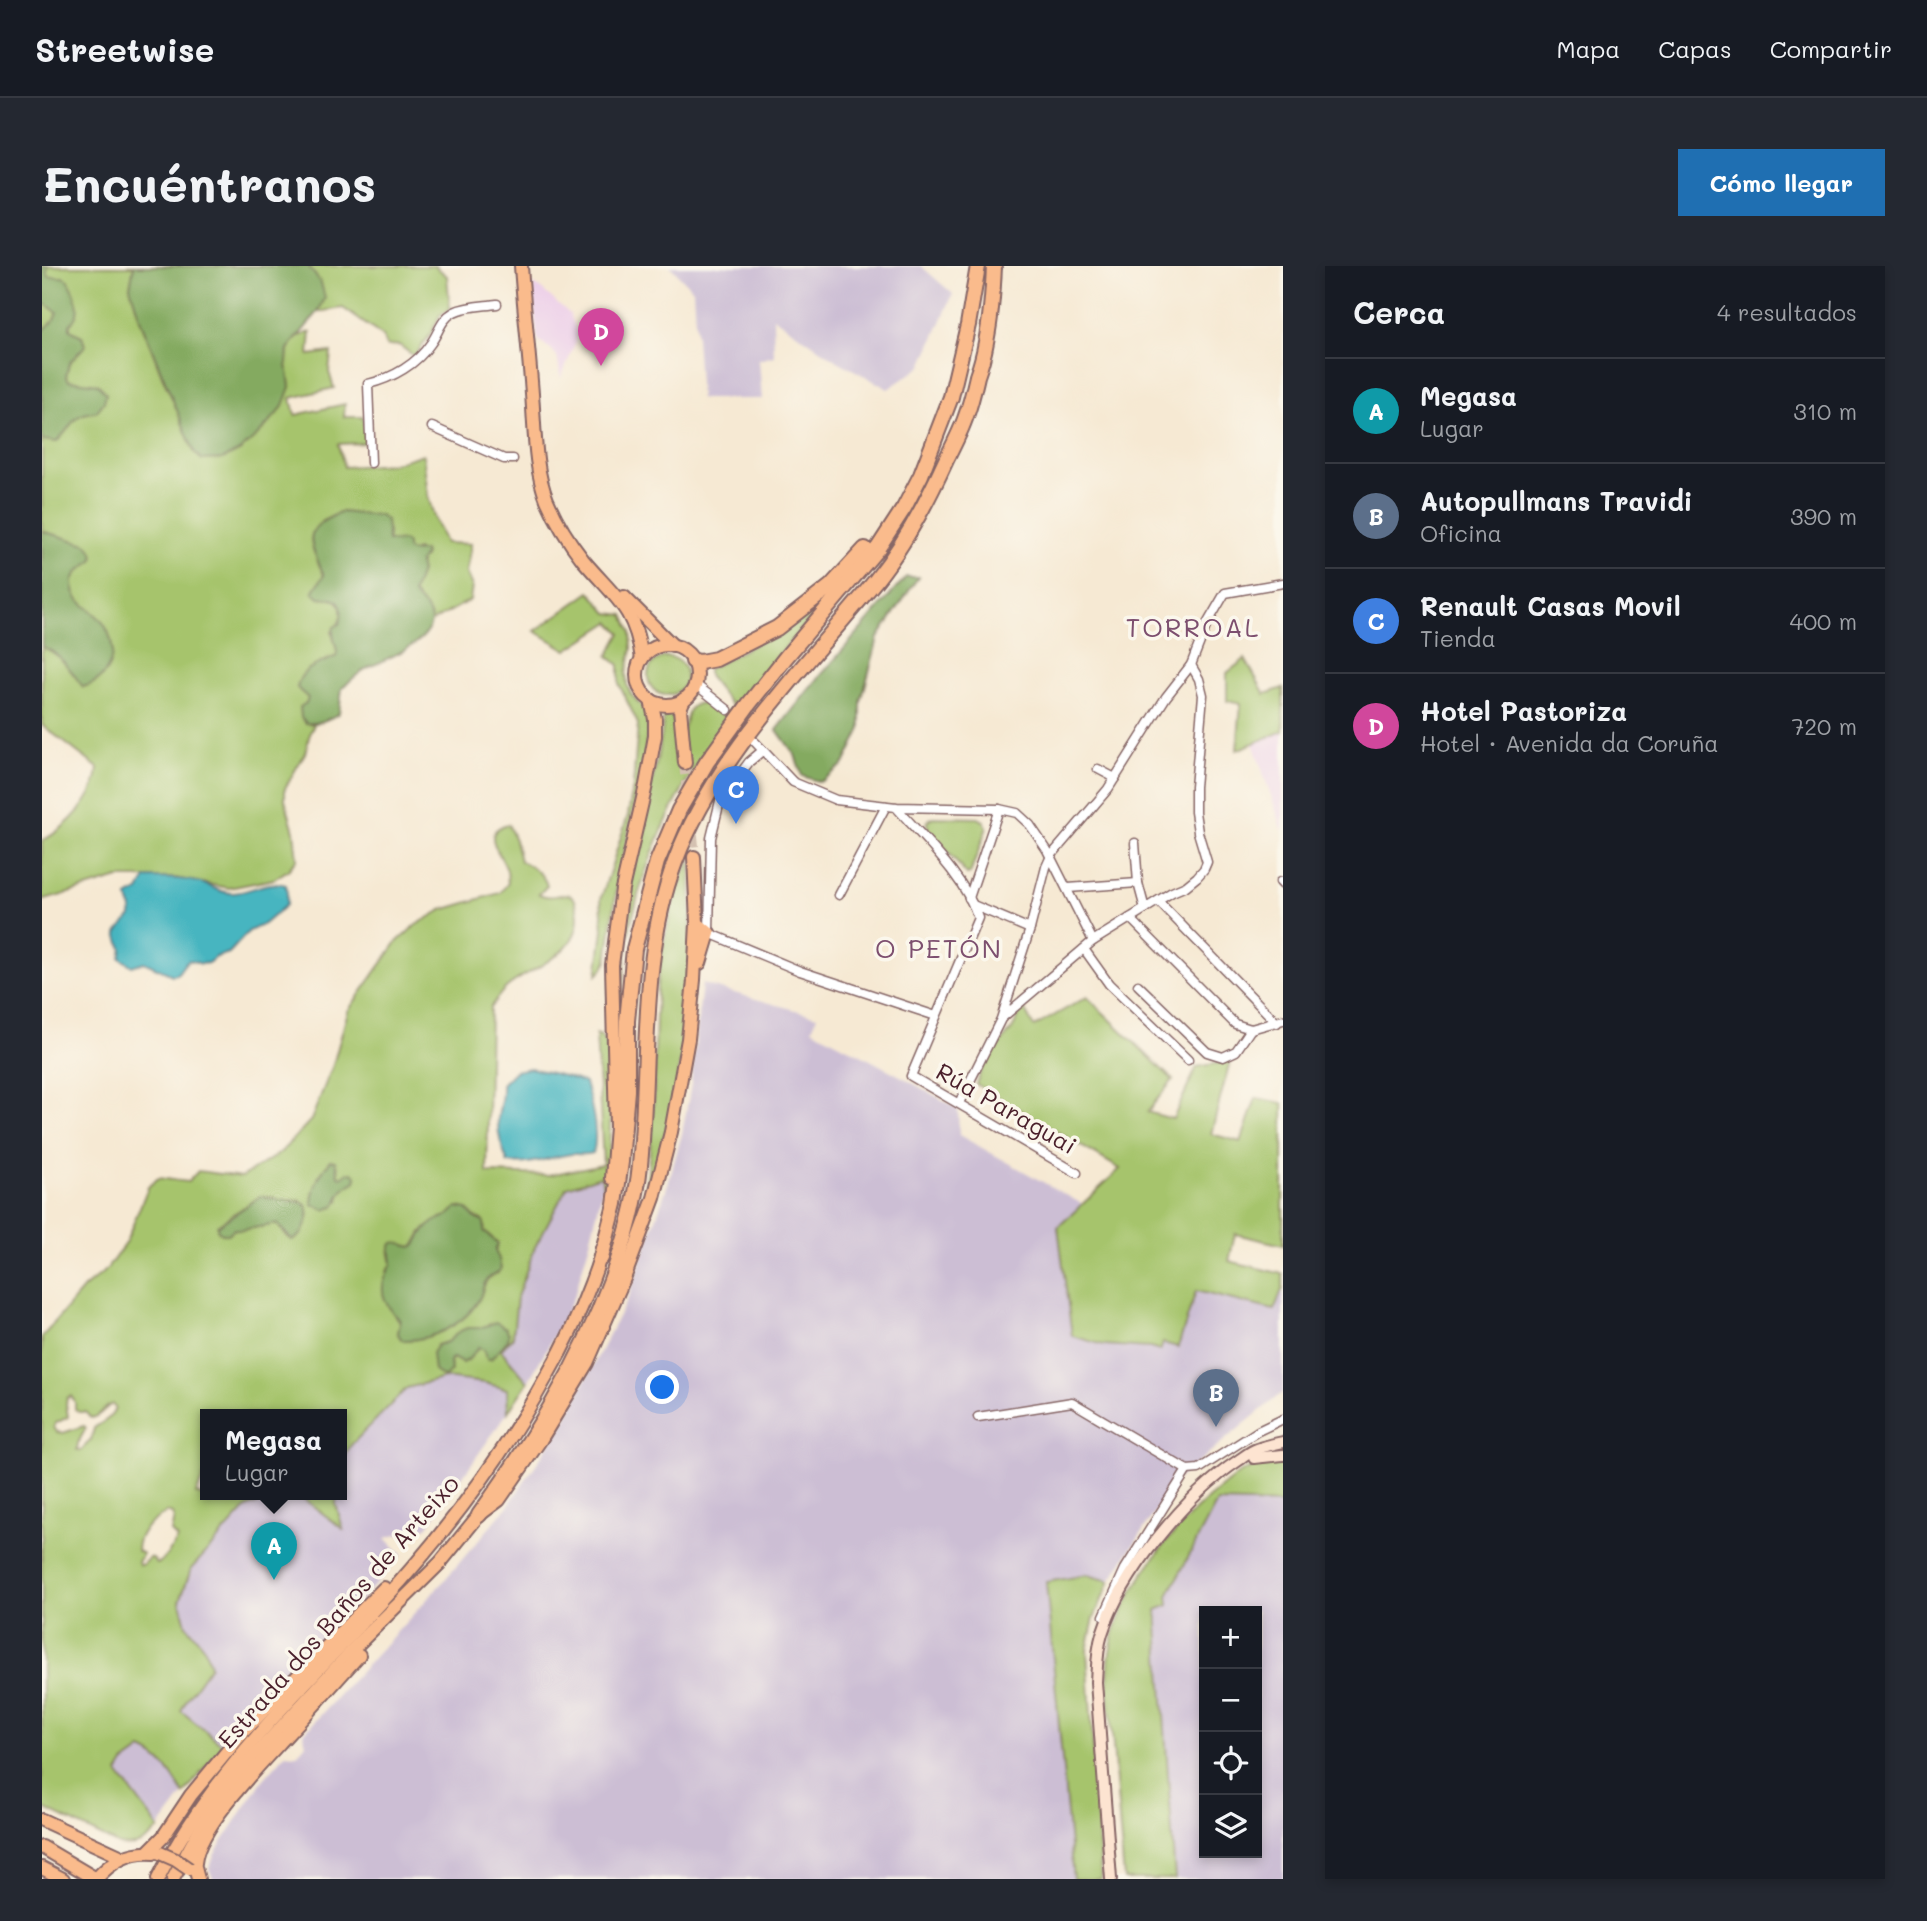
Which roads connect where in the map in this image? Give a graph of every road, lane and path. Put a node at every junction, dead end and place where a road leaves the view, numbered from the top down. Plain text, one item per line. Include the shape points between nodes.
1 (521, 266) edge
2 (978, 266) edge
3 (994, 266) edge
4 (497, 303) dead end
5 (432, 427) dead end
6 (933, 445) junction
7 (513, 459) dead end
8 (371, 463) dead end
9 (601, 579) junction
10 (1283, 583) edge
11 (673, 646) junction
12 (642, 659) junction
13 (693, 661) junction
14 (1191, 665) junction
15 (695, 684) junction
16 (684, 699) junction
17 (651, 700) junction
18 (728, 710) dead end
19 (755, 742) dead end
20 (762, 751) junction
21 (685, 763) tunnel mouth
22 (1098, 769) dead end
23 (1115, 778) junction
24 (891, 806) junction
25 (999, 809) junction
26 (1135, 843) dead end
27 (694, 856) tunnel mouth
28 (1051, 856) junction
29 (1138, 883) junction
30 (1068, 888) junction
31 (839, 895) dead end
32 (971, 901) junction
33 (1158, 901) junction
34 (1145, 909) junction
35 (1130, 918) junction
36 (696, 923) junction
37 (1030, 929) junction
38 (709, 933) junction
39 (1093, 941) junction
40 (1084, 948) junction
41 (694, 980) junction
42 (1138, 985) dead end
43 (936, 1016) junction
44 (1001, 1019) junction
45 (1280, 1021) edge
46 (1251, 1029) junction
47 (1188, 1060) dead end
48 (959, 1103) junction
49 (1077, 1173) dead end
50 (601, 1258) junction
51 (978, 1416) dead end
52 (1283, 1419) edge
53 (1283, 1442) edge
54 (1283, 1448) edge
55 (1283, 1455) edge
56 (1255, 1458) junction
57 (1230, 1466) junction
58 (1186, 1470) junction
59 (464, 1505) junction
60 (479, 1516) junction
61 (440, 1563) junction
62 (1101, 1636) junction
63 (42, 1820) edge
64 (42, 1847) edge
65 (154, 1853) junction
66 (122, 1857) junction
67 (42, 1868) edge
68 (195, 1876) edge
69 (62, 1879) edge
70 (96, 1879) edge
71 (158, 1879) edge
72 (173, 1879) edge
73 (1111, 1879) edge

1 - 9 main road via 541,481 564,533
2 - 6 highway via 951,397
3 - 60 highway via 986,344 965,419 909,534 759,720 720,775 675,863 653,950 640,1167 623,1246 569,1377
4 - 8 street via 454,312 418,359 383,381 368,384
5 - 7 street
6 - 13 highway via 877,534 831,586 777,628 716,659
6 - 50 highway via 904,508 878,548 786,657 707,762 679,810 657,862 634,949 621,1162
9 - 11 main road
9 - 12 main road via 636,628
10 - 14 street via 1225,593
11 - 12 main road via 655,648
11 - 13 main road
12 - 17 main road via 637,677
13 - 15 main road
14 - 23 street
14 - 33 street via 1203,695 1195,813 1207,862 1191,881
15 - 16 main road
15 - 18 street
16 - 17 main road via 668,705
16 - 21 main road via 680,709
17 - 50 main road, Estrada dos Baños de Arteixo via 655,736 622,889 612,965 616,1127
19 - 20 street
20 - 24 street via 793,782 836,800
20 - 38 street via 720,801 711,838
22 - 23 street
23 - 28 street
24 - 25 street
24 - 31 street
24 - 32 street
25 - 28 street via 1017,814 1030,825
25 - 32 street, Rúa Paraguai
26 - 29 street
27 - 36 main road
28 - 30 street
28 - 37 street
29 - 30 street
29 - 34 street
30 - 39 street
32 - 37 street
32 - 43 street, Rúa Paraguai via 978,918
33 - 34 street
33 - 45 street
34 - 35 street
35 - 39 street
35 - 46 street via 1236,1024
36 - 38 main road
36 - 41 main road
37 - 44 street
38 - 41 main road
38 - 43 street via 800,971
39 - 40 street
40 - 44 street
40 - 47 street via 1109,984
41 - 60 main road, Estrada dos Baños de Arteixo via 671,1132 654,1198 625,1276 562,1407 499,1500
42 - 46 street via 1208,1052 1223,1057 1236,1051
43 - 48 street, Rúa Paraguai via 911,1076
44 - 48 street
45 - 46 street
48 - 49 street, Rúa Paraguai
50 - 59 main road, Estrada dos Baños de Arteixo via 559,1355
51 - 58 street via 1072,1402
52 - 58 street via 1199,1469
53 - 57 main road via 1255,1450
54 - 56 main road
55 - 56 main road
56 - 57 main road
57 - 62 main road via 1159,1536 1122,1590
58 - 62 street via 1125,1569 1103,1619
59 - 65 main road via 244,1731 191,1795
59 - 71 main road, Estrada dos Baños de Arteixo via 395,1587 252,1740 210,1793
60 - 61 main road, Estrada dos Baños de Arteixo
61 - 68 main road via 222,1809 199,1850
61 - 72 main road, Estrada dos Baños de Arteixo via 250,1761 207,1816
62 - 73 main road via 1096,1682
63 - 66 main road
64 - 70 main road
65 - 66 main road
65 - 68 main road, bridge via 176,1860
66 - 70 main road
67 - 69 main road

